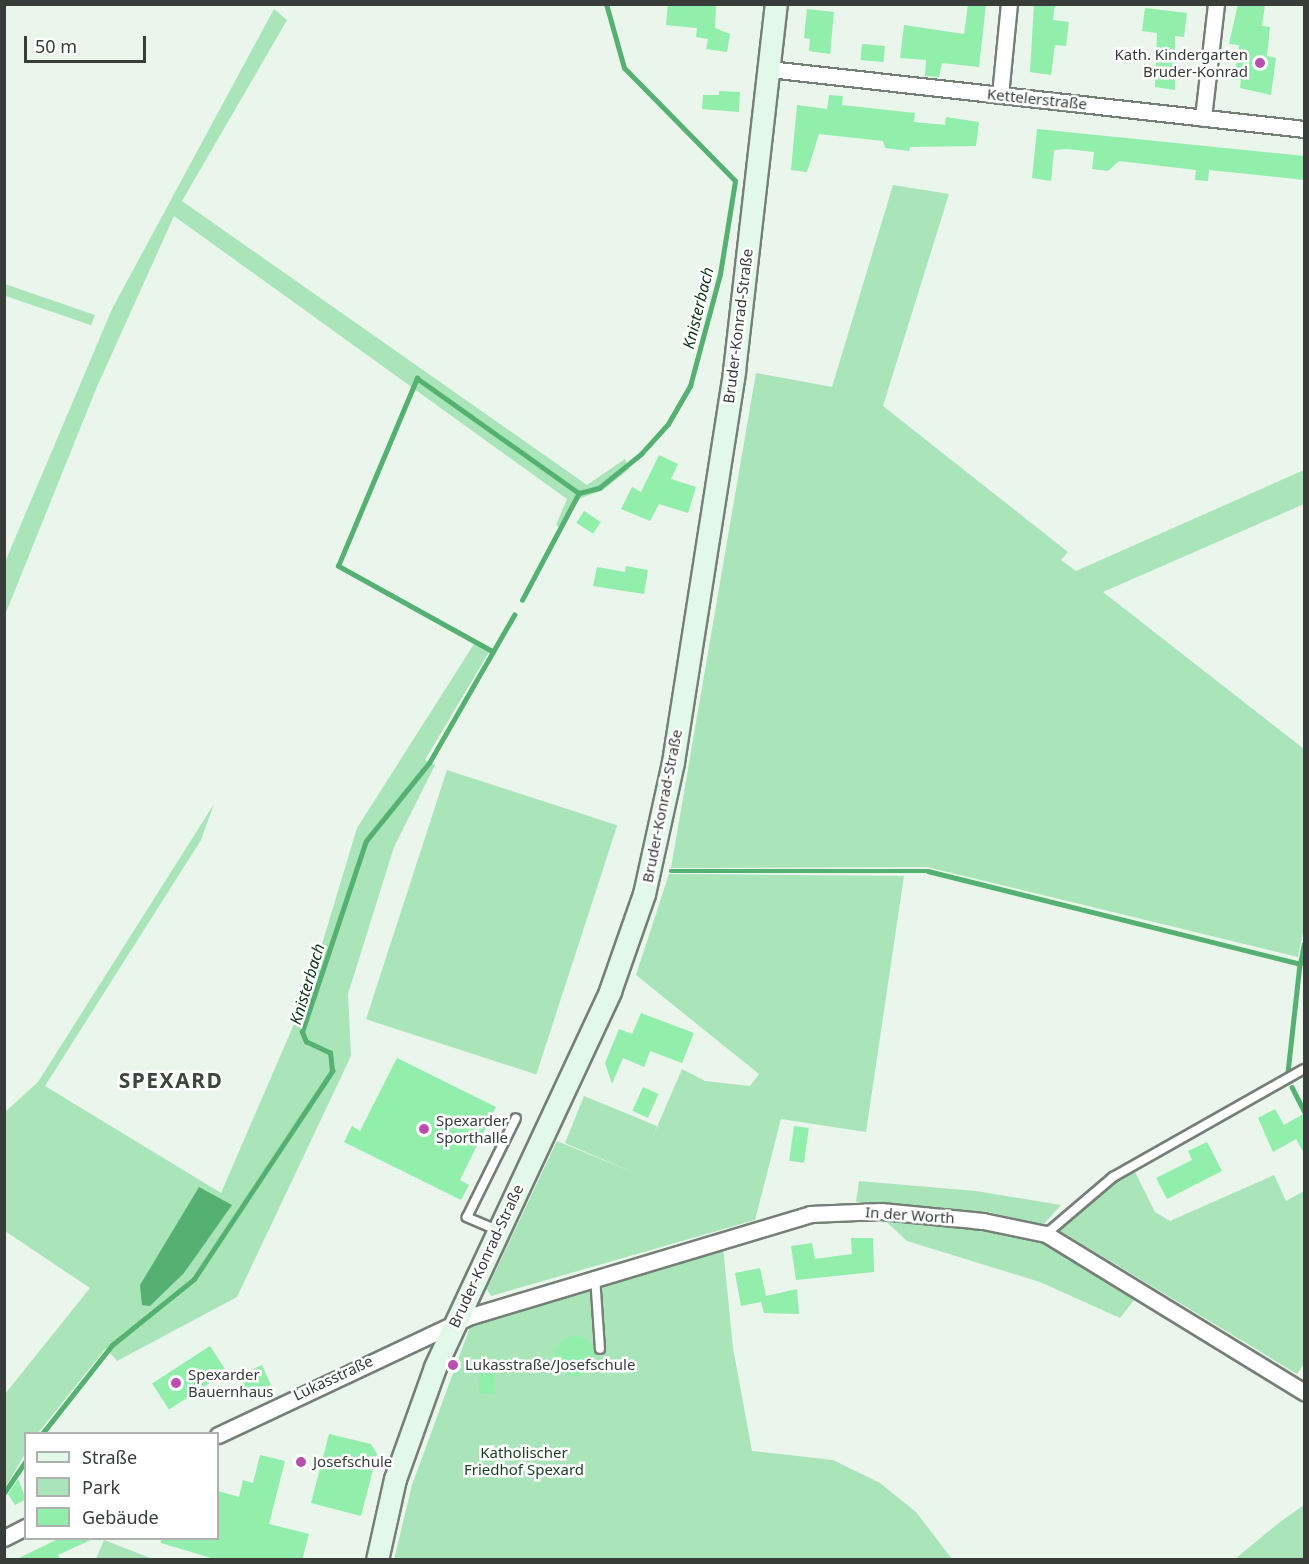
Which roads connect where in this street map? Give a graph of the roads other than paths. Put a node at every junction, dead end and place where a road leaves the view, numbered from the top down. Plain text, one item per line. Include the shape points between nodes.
1 (776, 4) edge
2 (1010, 4) edge
3 (1216, 4) edge
4 (769, 69) junction
5 (1000, 95) junction
6 (1203, 118) junction
7 (1305, 129) edge
8 (1305, 1069) edge
9 (516, 1118) dead end
10 (498, 1230) junction
11 (1046, 1234) junction
12 (595, 1276) junction
13 (452, 1329) junction
14 (600, 1349) dead end
15 (1305, 1392) edge
16 (219, 1435) edge
17 (24, 1528) edge
18 (4, 1538) edge
19 (377, 1560) edge

1 - 4 street, Bruder-Konrad-Straße
2 - 5 street
3 - 6 street
4 - 5 street, Kettelerstraße
4 - 10 street, Bruder-Konrad-Straße via 734,371 660,830 644,894 610,991
5 - 6 street, Kettelerstraße
6 - 7 street, Kettelerstraße
8 - 11 lane via 1113,1177
9 - 10 lane via 467,1216
10 - 13 street, Bruder-Konrad-Straße
11 - 12 street, In der Worth via 983,1221 881,1211 810,1214
11 - 15 street, In der Worth
12 - 13 street, In der Worth via 471,1316
12 - 14 lane
13 - 16 street, Lukasstraße via 416,1339
13 - 19 street, Bruder-Konrad-Straße via 395,1479
17 - 18 street

